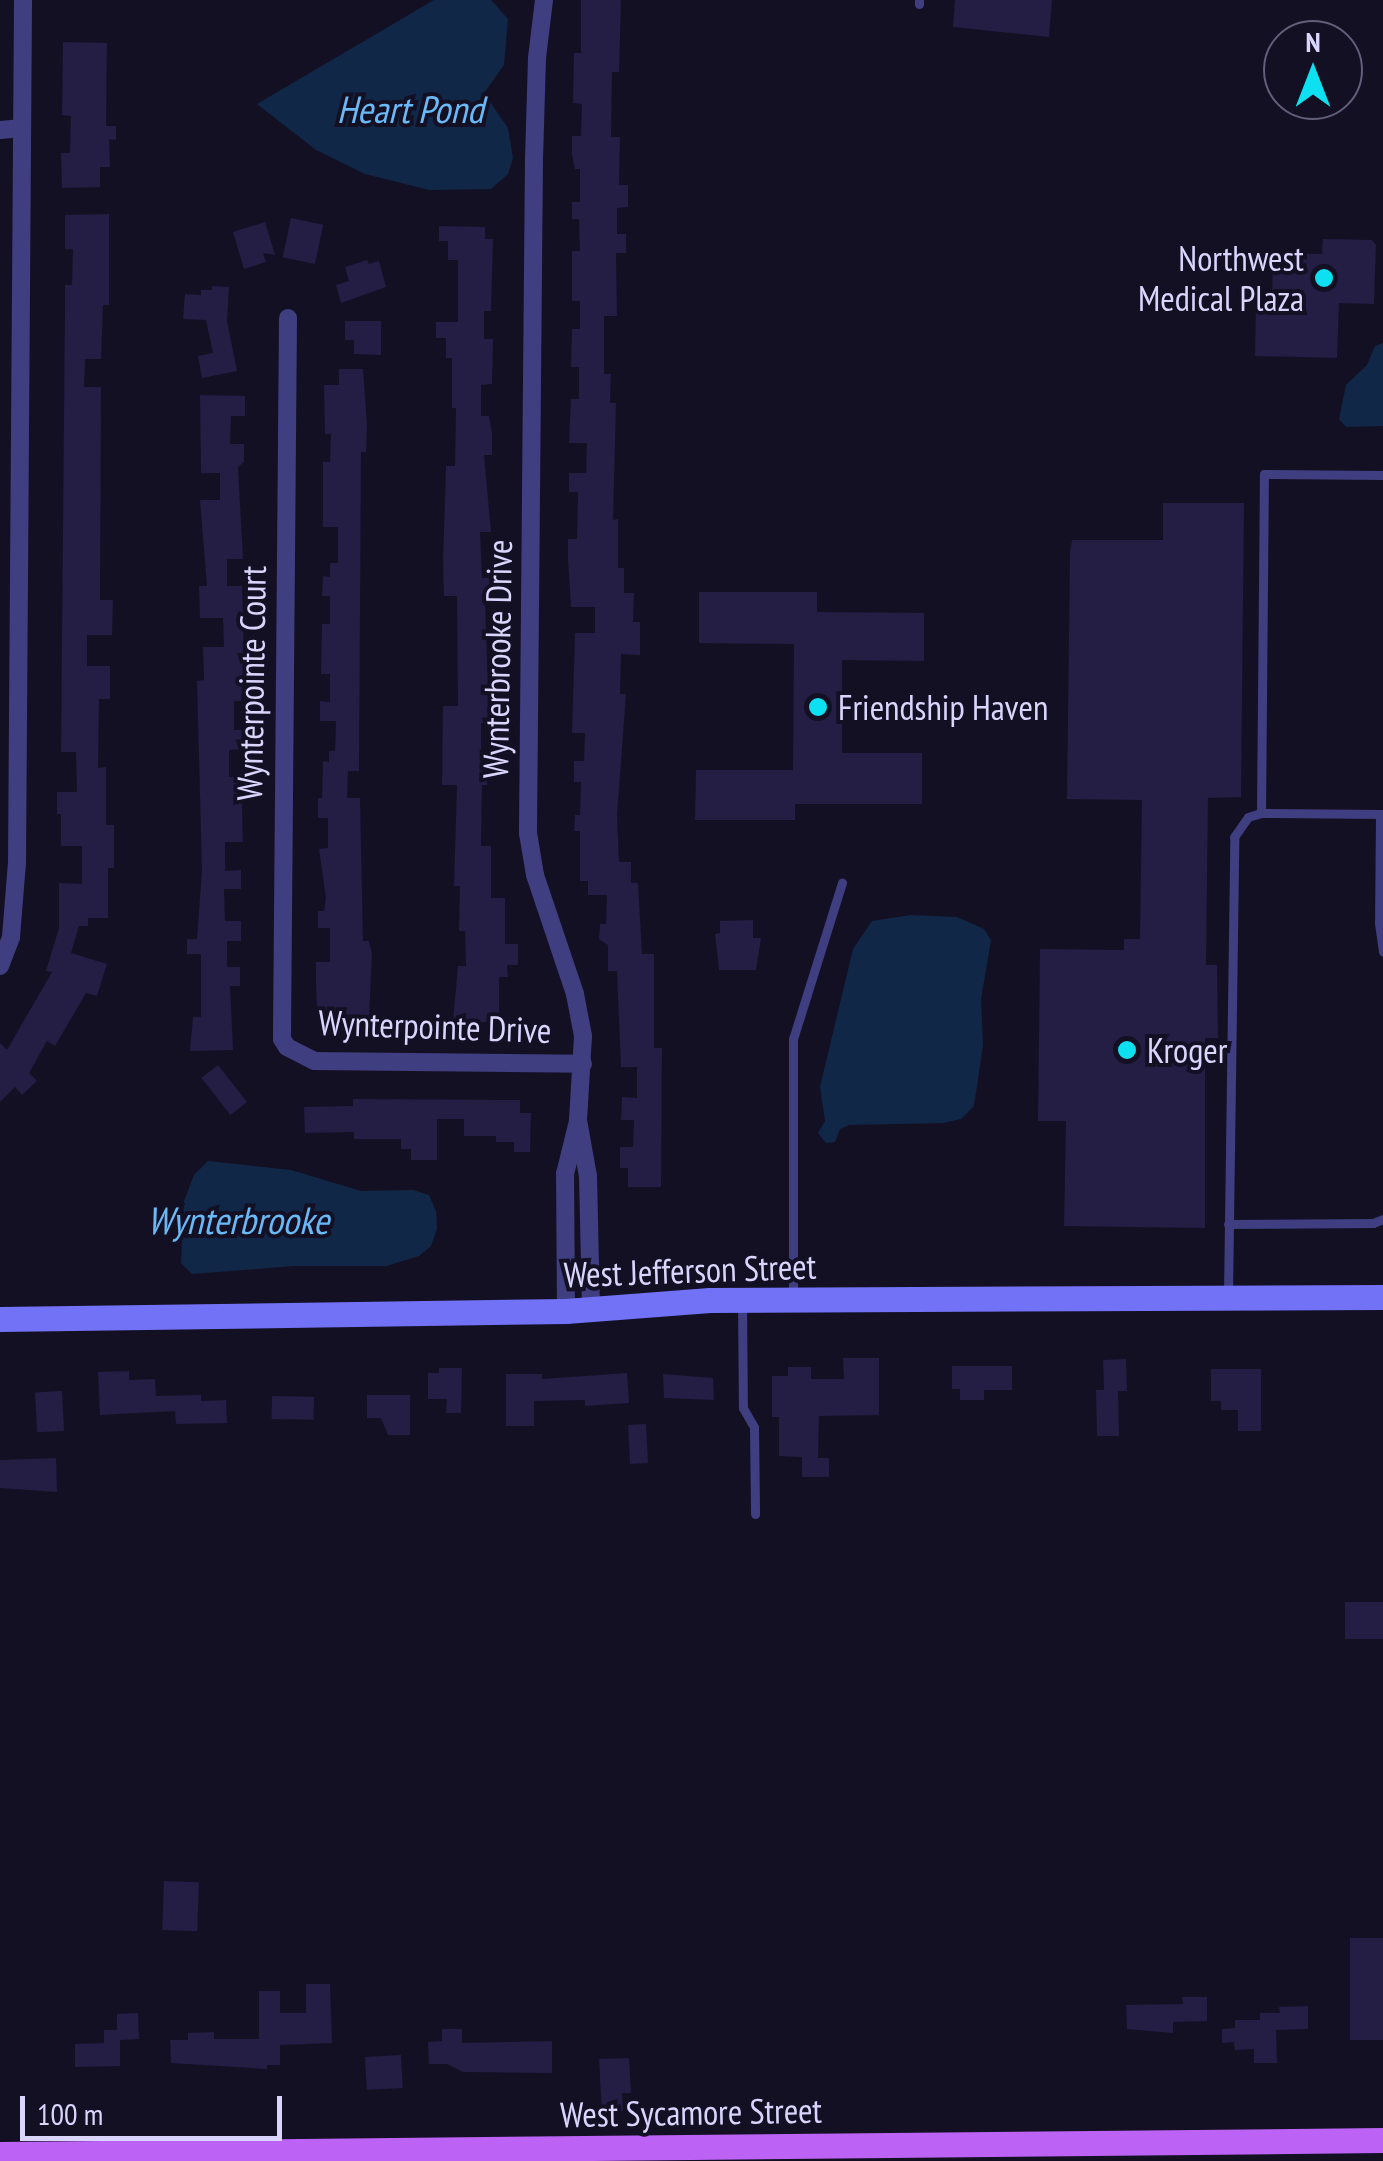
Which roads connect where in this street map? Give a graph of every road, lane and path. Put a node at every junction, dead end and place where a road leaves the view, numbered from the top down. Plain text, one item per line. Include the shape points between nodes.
1 (23, 0) edge
2 (544, 0) edge
3 (22, 128) junction
4 (0, 130) edge
5 (288, 318) dead end
6 (0, 404) edge
7 (20, 405) junction
8 (1383, 475) edge
9 (1261, 813) junction
10 (1382, 814) edge
11 (842, 883) dead end
12 (1383, 952) edge
13 (0, 966) edge
14 (287, 1048) joint
15 (583, 1064) junction
16 (1383, 1219) edge
17 (1228, 1224) junction
18 (1228, 1296) junction
19 (1383, 1296) edge
20 (742, 1300) junction
21 (793, 1300) junction
22 (578, 1310) junction
23 (0, 1318) edge
24 (756, 1514) dead end
25 (1383, 2140) edge
26 (1347, 2151) edge
27 (0, 2154) edge
28 (782, 2154) edge
29 (107, 2157) edge

1 - 3 street
2 - 15 street, Wynterbrooke Drive via 535,137 528,832 535,875 575,994
3 - 4 street
3 - 7 street
5 - 14 street, Wynterpointe Court via 279,1030
6 - 7 street
7 - 13 street via 17,863 12,937
8 - 9 lane via 1264,474
9 - 10 lane
9 - 17 lane via 1240,826 1231,853
10 - 12 lane
11 - 21 lane via 793,1039
14 - 15 street, Wynterpointe Drive via 314,1060
15 - 22 street, Wynterbrooke Drive via 578,1120 588,1176
16 - 17 lane
17 - 18 lane
18 - 19 street, West Jefferson Street
18 - 21 street, West Jefferson Street
20 - 21 street, West Jefferson Street
20 - 22 street, West Jefferson Street
20 - 24 lane via 744,1408 754,1426
22 - 23 street, West Jefferson Street
25 - 26 main road, West Sycamore Street
26 - 28 main road, West Sycamore Street
27 - 29 main road, West Sycamore Street
28 - 29 main road, West Sycamore Street

